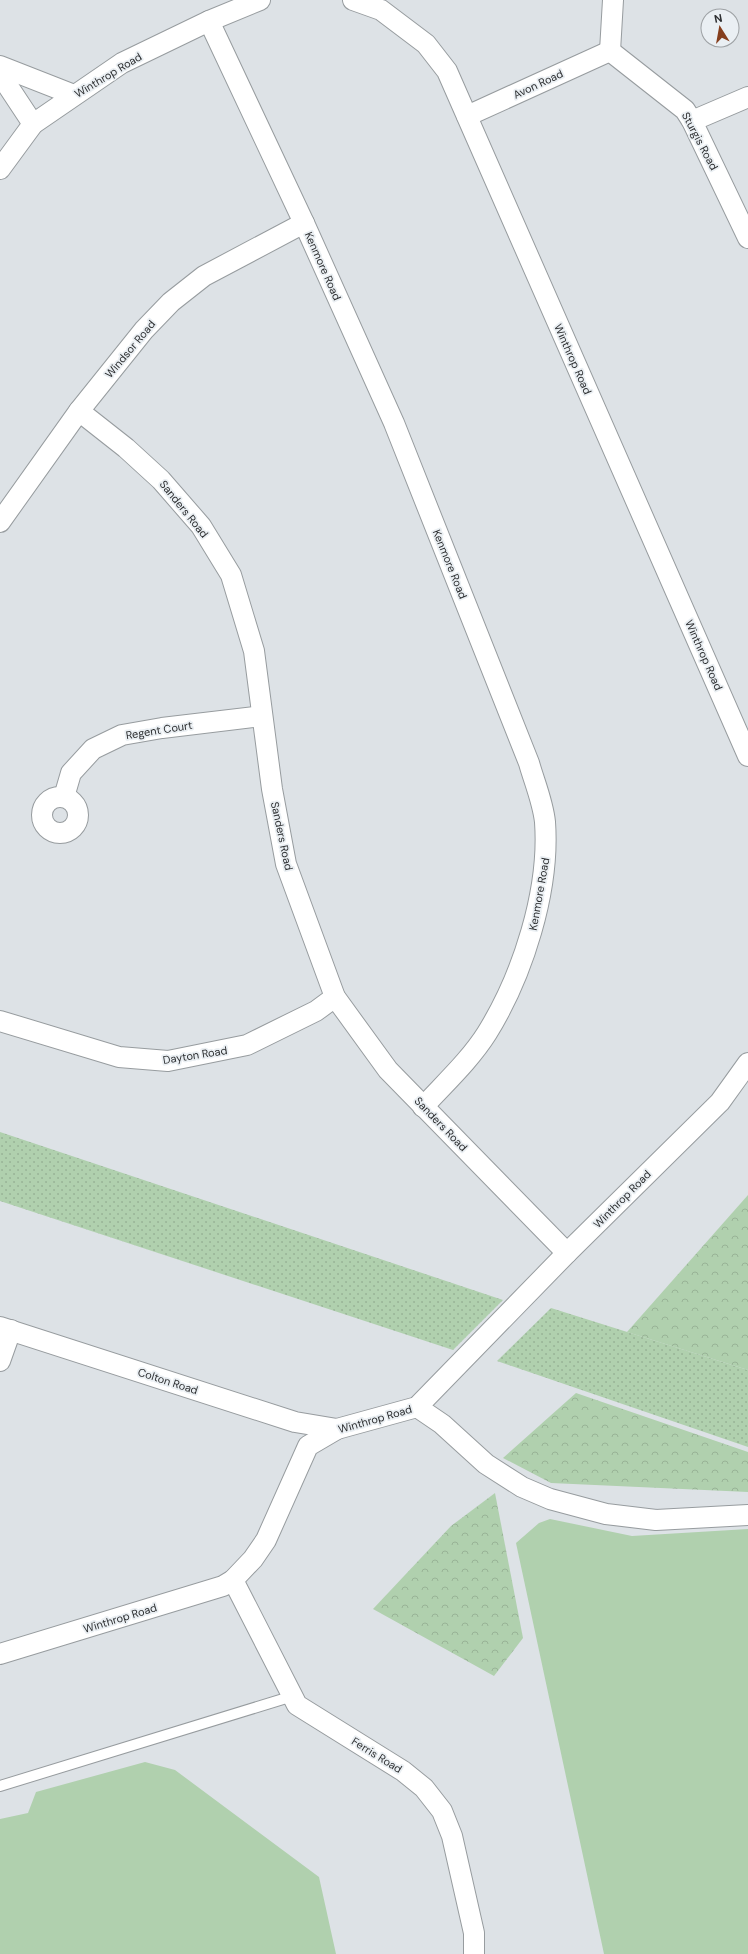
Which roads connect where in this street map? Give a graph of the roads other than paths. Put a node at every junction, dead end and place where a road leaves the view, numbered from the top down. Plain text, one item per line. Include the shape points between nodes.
1 (260, 0) edge
2 (353, 0) edge
3 (613, 0) edge
4 (209, 21) junction
5 (610, 51) junction
6 (0, 66) edge
7 (0, 74) edge
8 (74, 95) junction
9 (748, 97) edge
10 (467, 116) junction
11 (692, 121) junction
12 (33, 124) junction
13 (0, 169) edge
14 (304, 223) junction
15 (748, 238) edge
16 (79, 411) junction
17 (0, 522) edge
18 (262, 716) junction
19 (748, 756) edge
20 (64, 797) dead end
21 (335, 998) junction
22 (0, 1021) edge
23 (748, 1064) edge
24 (424, 1107) junction
25 (567, 1253) junction
26 (5, 1329) edge
27 (0, 1361) edge
28 (417, 1408) junction
29 (337, 1430) junction
30 (748, 1515) edge
31 (233, 1580) junction
32 (0, 1654) edge
33 (293, 1696) junction
34 (0, 1786) edge
35 (474, 1954) edge

1 - 4 street, Winthrop Road
2 - 10 street, Winthrop Road via 380,10 426,44 447,71
3 - 5 street
4 - 8 street, Winthrop Road via 122,63
4 - 14 street, Kenmore Road
5 - 10 street, Avon Road
5 - 11 street, Sturgis Road via 685,110
6 - 8 street
7 - 12 street
8 - 12 street, Winthrop Road
9 - 11 street
10 - 19 street, Winthrop Road
11 - 15 street, Sturgis Road
12 - 13 street, Winthrop Road
14 - 16 street, Windsor Road via 204,276 171,302 144,330
14 - 24 street, Kenmore Road via 394,423 530,763 545,820 546,855 531,936 505,999 486,1034
16 - 17 street, Windsor Road
16 - 18 street, Sanders Road via 161,480 200,526 231,575 254,651
18 - 20 street, Regent Court via 122,735 93,749 71,773
18 - 21 street, Sanders Road via 286,864
21 - 22 street, Dayton Road via 316,1011 247,1045 168,1061 119,1057
21 - 24 street, Sanders Road via 388,1070
23 - 25 street, Winthrop Road via 720,1102
24 - 25 street, Sanders Road
25 - 28 street, Winthrop Road
26 - 27 street
26 - 29 street, Colton Road via 295,1422
28 - 29 street, Winthrop Road
28 - 30 street via 442,1424 486,1464 522,1487 550,1499 606,1514 656,1520
29 - 31 street, Winthrop Road via 308,1446 266,1540 253,1559
31 - 32 street, Winthrop Road via 223,1586
31 - 33 street, Ferris Road
33 - 34 lane
33 - 35 street, Ferris Road via 297,1705 403,1771 424,1788 442,1811 452,1836 474,1933

